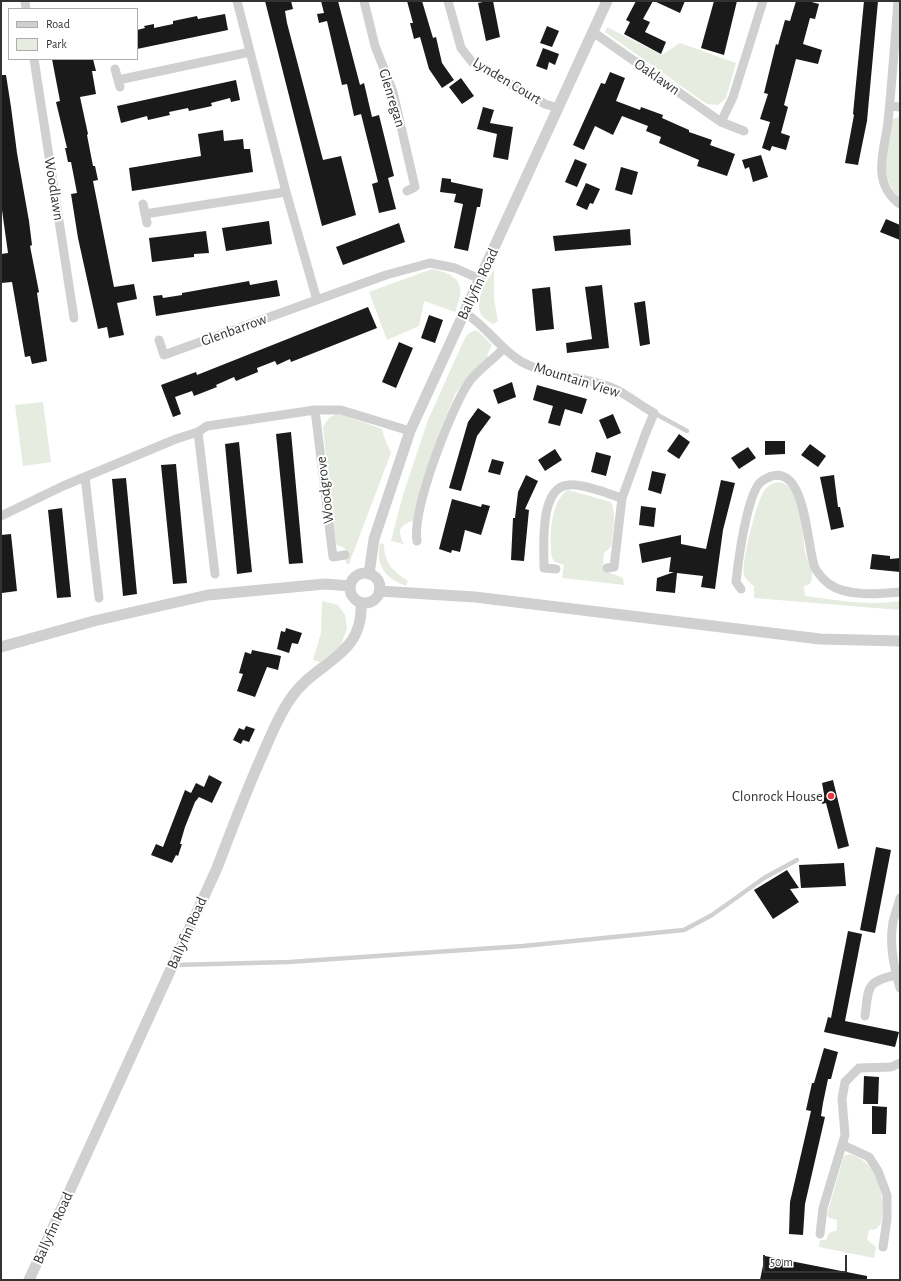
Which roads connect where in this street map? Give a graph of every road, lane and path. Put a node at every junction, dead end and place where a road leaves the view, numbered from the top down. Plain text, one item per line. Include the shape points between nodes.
1 (237, 1) edge
2 (364, 1) edge
3 (448, 1) edge
4 (607, 1) edge
5 (763, 1) edge
6 (898, 1) edge
7 (593, 32) junction
8 (250, 52) junction
9 (34, 60) edge
10 (115, 69) dead end
11 (890, 106) junction
12 (900, 107) edge
13 (558, 108) junction
14 (721, 122) junction
15 (744, 131) dead end
16 (407, 191) dead end
17 (286, 192) junction
18 (143, 204) dead end
19 (900, 204) edge
20 (480, 277) junction
21 (317, 300) junction
22 (465, 313) junction
23 (74, 318) dead end
24 (159, 340) dead end
25 (504, 348) junction
26 (315, 410) junction
27 (654, 413) junction
28 (688, 431) dead end
29 (198, 432) junction
30 (410, 432) junction
31 (84, 477) junction
32 (622, 498) junction
33 (1, 516) edge
34 (406, 531) dead end
35 (416, 531) junction
36 (417, 541) dead end
37 (345, 556) dead end
38 (607, 568) dead end
39 (556, 569) dead end
40 (215, 574) dead end
41 (369, 574) junction
42 (350, 586) junction
43 (741, 588) dead end
44 (379, 591) junction
45 (900, 592) edge
46 (100, 598) dead end
47 (362, 603) junction
48 (900, 641) edge
49 (1, 647) edge
50 (797, 860) dead end
51 (900, 898) edge
52 (899, 911) edge
53 (172, 965) junction
54 (896, 975) junction
55 (900, 988) edge
56 (865, 1016) dead end
57 (900, 1063) edge
58 (843, 1145) junction
59 (820, 1234) dead end
60 (882, 1247) dead end
61 (29, 1280) edge

1 - 8 street
2 - 16 street, Glenregan via 376,46 393,92 415,186
3 - 13 street, Lynden Court via 461,48 472,62 545,104
4 - 7 street, Ballyfin Road
5 - 14 street via 733,97
6 - 11 street
7 - 13 street, Ballyfin Road
7 - 14 street, Oaklawn
8 - 10 street via 119,84
8 - 17 street
9 - 23 street, Woodlawn
11 - 12 street
11 - 19 street via 882,174 887,191
13 - 20 street, Ballyfin Road
14 - 15 street, Oaklawn
17 - 18 street via 146,219
17 - 21 street
20 - 21 street, Glenbarrow via 430,263
20 - 22 street, Ballyfin Road
21 - 24 street, Glenbarrow via 164,355
22 - 25 street, Mountain View
22 - 30 street, Ballyfin Road
25 - 27 street, Mountain View via 512,356 534,368 610,387
25 - 35 street via 470,381 457,404 433,466
26 - 29 street via 207,426
26 - 30 street via 341,410
26 - 37 street, Woodgrove via 333,557
27 - 28 lane
27 - 32 street
29 - 31 street
29 - 40 street
30 - 41 street, Ballyfin Road via 374,539
31 - 33 street
31 - 46 street
32 - 38 street via 614,567
32 - 39 street via 576,485 564,486 556,491 546,515 544,568
34 - 35 street
35 - 36 street
41 - 42 street via 355,577
41 - 44 street via 376,578
42 - 47 street via 354,598
42 - 49 street via 325,584 208,596 94,621
43 - 45 street via 736,582 738,558 753,497 760,483 777,476 789,480 800,497 815,568 829,584 851,592
44 - 47 street via 373,601
44 - 48 street via 475,597 820,639
47 - 53 street, Ballyfin Road via 359,626 349,647 301,685 278,720 217,868
50 - 53 lane via 764,878 712,915 684,930 516,946 289,962
51 - 52 street
52 - 54 street via 893,922 891,945
53 - 61 street, Ballyfin Road
54 - 55 street
54 - 56 street via 875,981 869,987
57 - 58 street via 891,1067 859,1068 845,1082 842,1099 845,1135
58 - 59 street via 823,1208
58 - 60 street via 869,1157 878,1171 887,1195 887,1219

